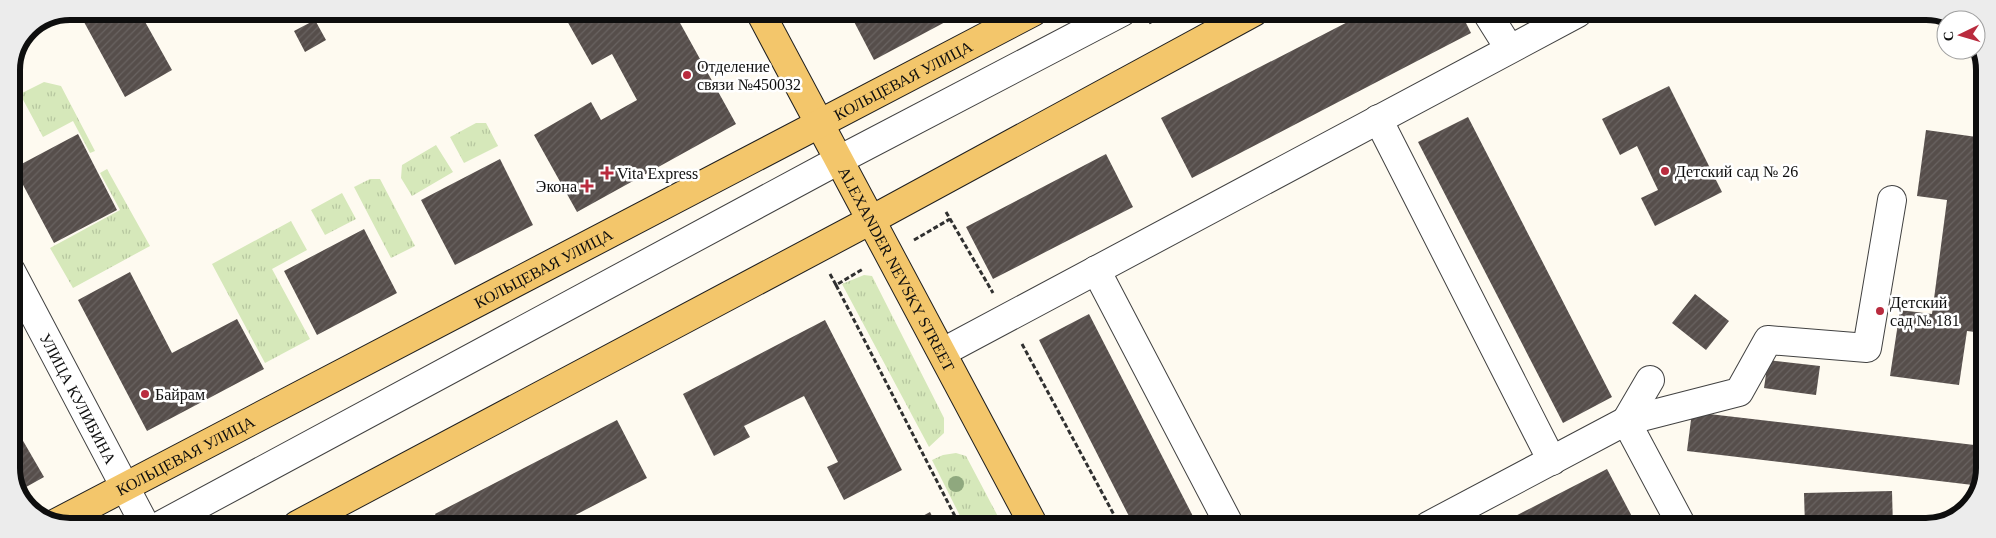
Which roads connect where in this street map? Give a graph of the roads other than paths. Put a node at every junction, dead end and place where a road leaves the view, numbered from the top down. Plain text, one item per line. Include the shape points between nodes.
1 (764, 20) edge
2 (1018, 20) edge
3 (1107, 20) edge
4 (1239, 20) edge
5 (1491, 20) edge
6 (1564, 20) edge
7 (1509, 48) junction
8 (1378, 119) junction
9 (820, 124) junction
10 (839, 160) junction
11 (1892, 200) dead end
12 (871, 220) junction
13 (1096, 270) junction
14 (20, 288) edge
15 (943, 352) junction
16 (1650, 380) dead end
17 (1626, 421) junction
18 (1552, 461) junction
19 (125, 487) junction
20 (66, 518) edge
21 (141, 518) edge
22 (174, 518) edge
23 (310, 518) edge
24 (1030, 518) edge
25 (1226, 518) edge
26 (1443, 518) edge
27 (1678, 518) edge

1 - 9 main road, ALEXANDER NEVSKY STREET
2 - 9 main road, КОЛЬЦЕВАЯ УЛИЦА
3 - 10 street
4 - 12 main road
5 - 7 street
6 - 7 street
7 - 8 street
8 - 13 street
8 - 18 street
9 - 10 main road, ALEXANDER NEVSKY STREET
9 - 19 main road, КОЛЬЦЕВАЯ УЛИЦА
10 - 12 main road, ALEXANDER NEVSKY STREET
10 - 22 street
11 - 17 street via 1867,348 1768,340 1739,392
12 - 15 main road, ALEXANDER NEVSKY STREET
12 - 23 main road
13 - 15 street
13 - 25 street
14 - 19 street, УЛИЦА КУЛИБИНА
15 - 24 main road, ALEXANDER NEVSKY STREET
16 - 17 street
17 - 18 street
17 - 27 street
18 - 26 street
19 - 20 main road, КОЛЬЦЕВАЯ УЛИЦА
19 - 21 street, УЛИЦА КУЛИБИНА

